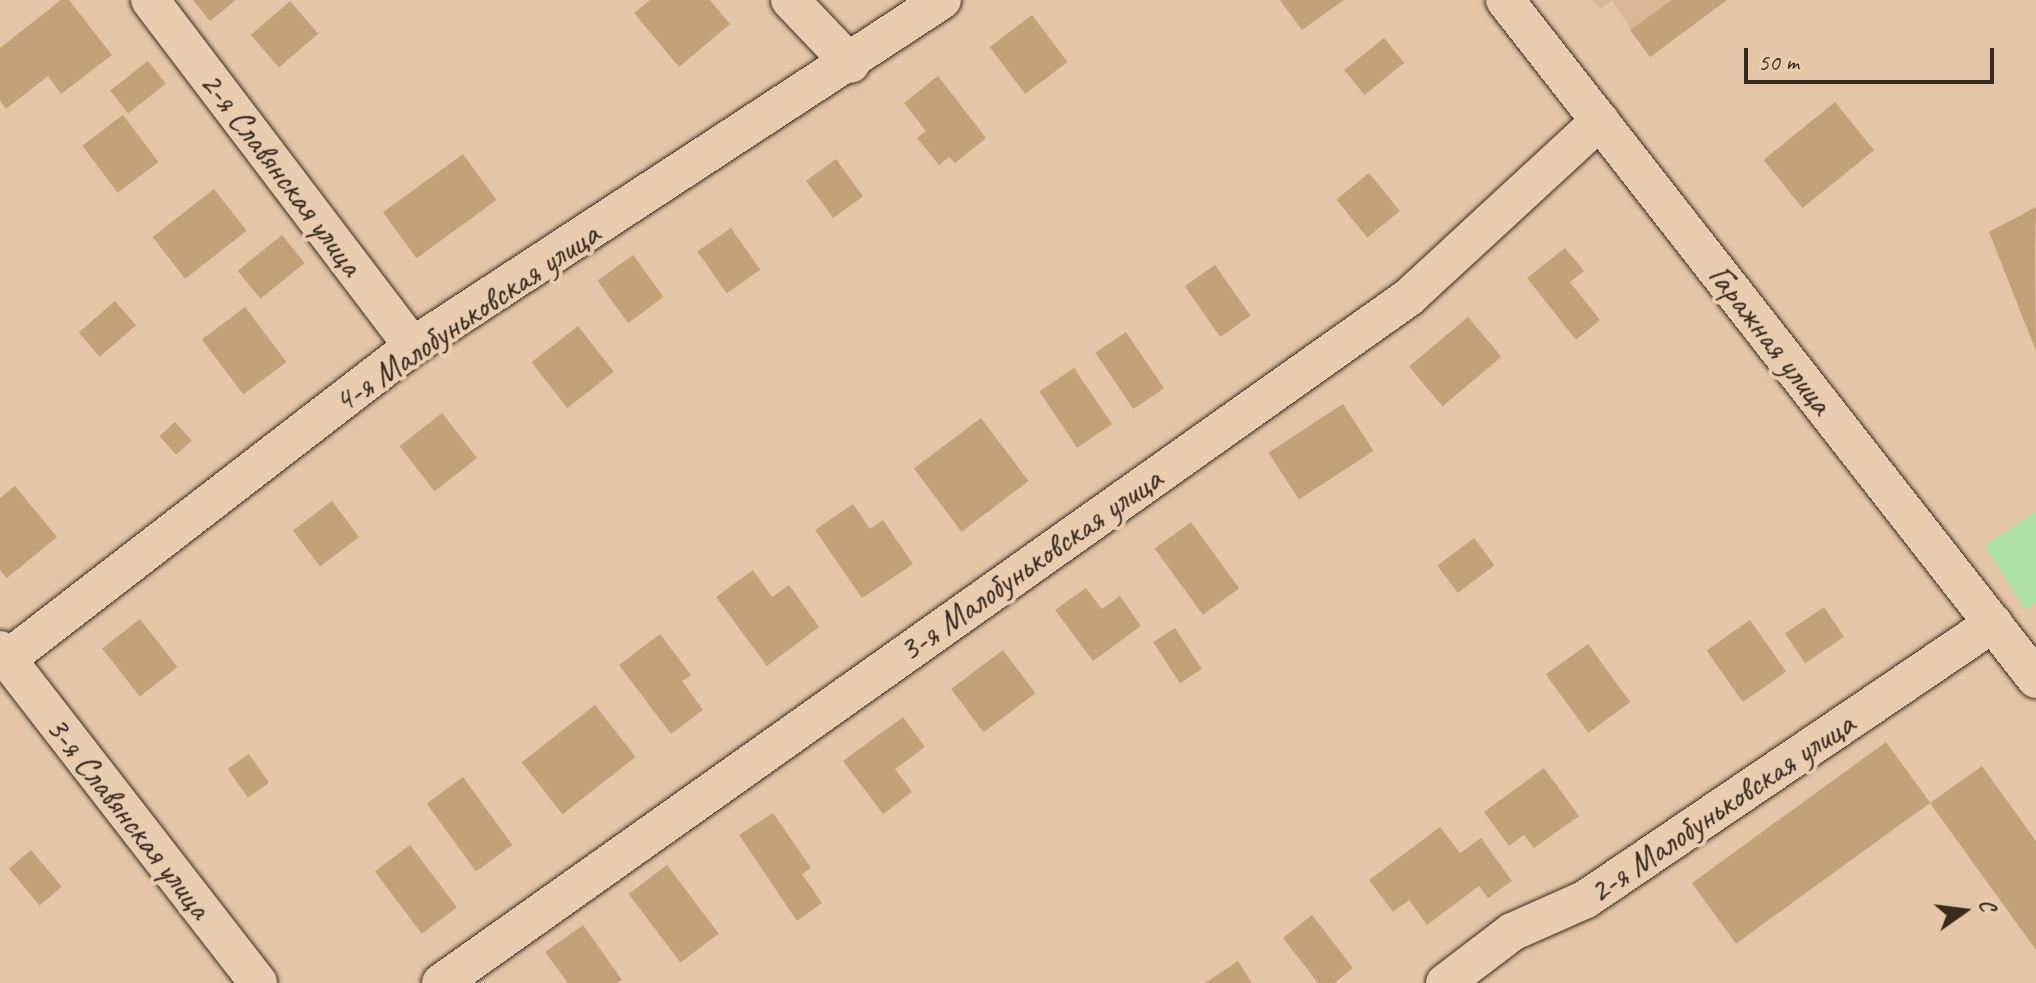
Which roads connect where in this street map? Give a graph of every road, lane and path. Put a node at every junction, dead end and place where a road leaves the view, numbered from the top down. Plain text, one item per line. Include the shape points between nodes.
1 (150, 0) edge
2 (790, 0) edge
3 (942, 0) edge
4 (1505, 0) edge
5 (851, 64) junction
6 (1600, 121) junction
7 (413, 346) junction
8 (1993, 623) junction
9 (4, 655) edge
10 (2036, 679) edge
11 (258, 983) edge
12 (441, 983) edge
13 (1445, 983) edge

1 - 7 street, 2-я Славянская улица
2 - 5 street
3 - 5 street, 4-я Малобуньковская улица
4 - 6 street, Гаражная улица
5 - 7 street, 4-я Малобуньковская улица
6 - 8 street, Гаражная улица
6 - 12 street, 3-я Малобуньковская улица via 1409,297
7 - 9 street, 4-я Малобуньковская улица
8 - 10 street, Гаражная улица
8 - 13 street, 2-я Малобуньковская улица via 1586,899 1512,932
9 - 11 street, 3-я Славянская улица

